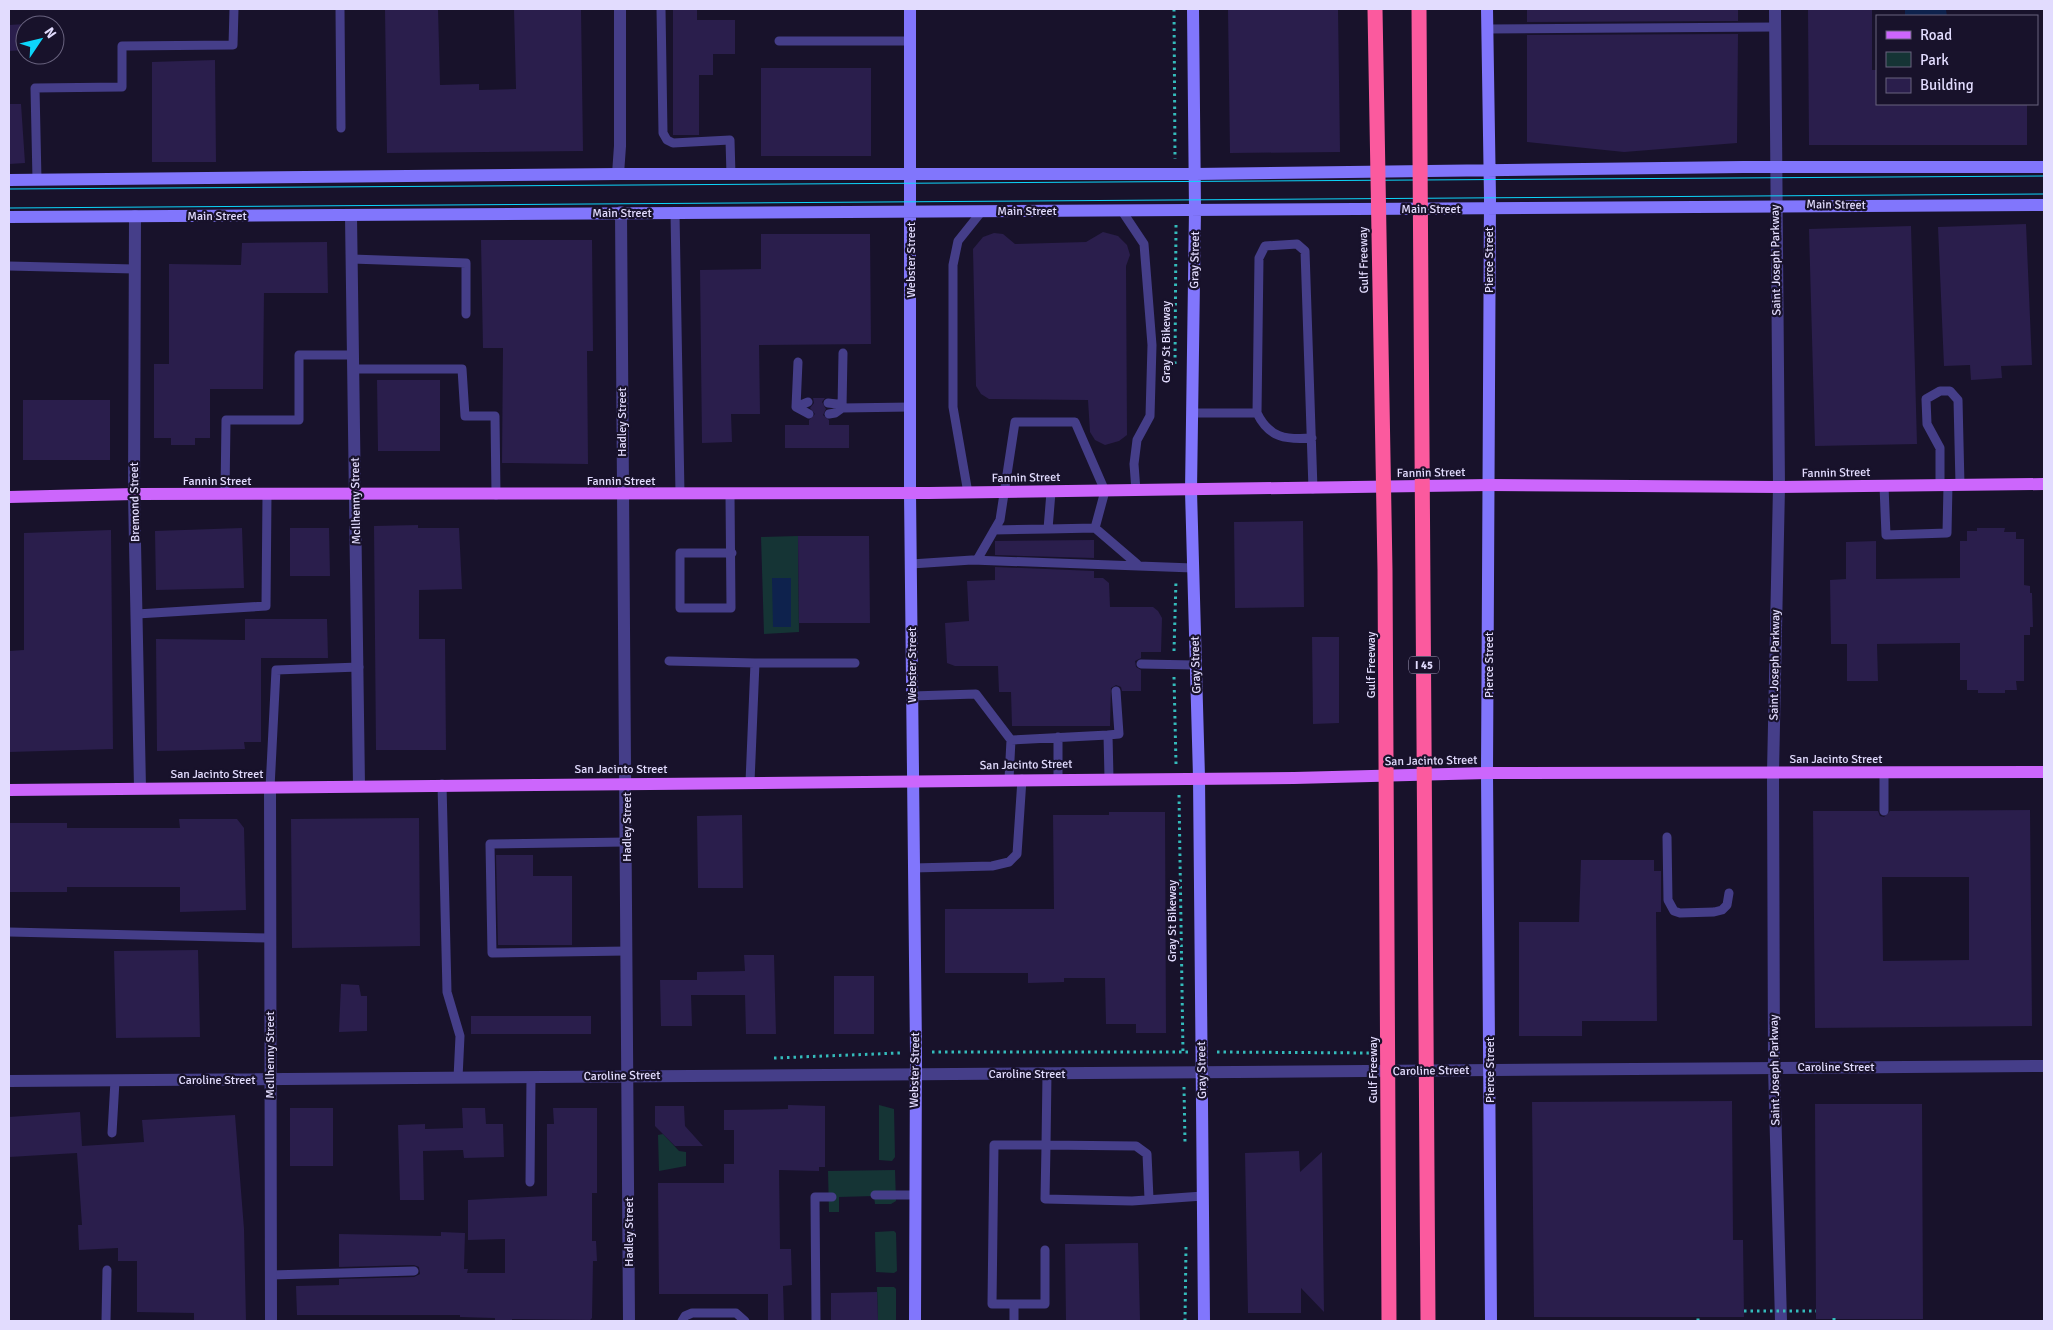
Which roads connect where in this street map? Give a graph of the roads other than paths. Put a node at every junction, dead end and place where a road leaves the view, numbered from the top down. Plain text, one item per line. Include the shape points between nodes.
1 (234, 9) edge
2 (340, 9) edge
3 (620, 9) edge
4 (661, 9) edge
5 (910, 9) edge
6 (1193, 9) edge
7 (1375, 9) edge
8 (1419, 9) edge
9 (1487, 9) edge
10 (1775, 9) edge
11 (1775, 27) junction
12 (1488, 29) junction
13 (779, 41) dead end
14 (910, 41) junction
15 (341, 128) dead end
16 (2044, 167) edge
17 (1776, 168) junction
18 (1489, 171) junction
19 (912, 173) junction
20 (618, 174) junction
21 (1195, 174) junction
22 (731, 175) junction
23 (9, 180) edge
24 (37, 180) junction
25 (1776, 205) junction
26 (2044, 205) edge
27 (1489, 208) junction
28 (1195, 210) junction
29 (982, 211) junction
30 (1122, 211) junction
31 (621, 212) junction
32 (912, 212) junction
33 (675, 213) junction
34 (135, 216) junction
35 (351, 216) junction
36 (9, 217) edge
37 (352, 259) junction
38 (9, 266) edge
39 (134, 269) junction
40 (466, 314) dead end
41 (843, 353) dead end
42 (353, 355) junction
43 (798, 362) dead end
44 (354, 369) junction
45 (808, 402) dead end
46 (828, 403) dead end
47 (796, 406) junction
48 (911, 407) junction
49 (842, 408) junction
50 (1192, 413) junction
51 (1258, 413) junction
52 (808, 414) dead end
53 (829, 414) dead end
54 (1312, 438) junction
55 (2044, 484) edge
56 (1489, 485) junction
57 (1949, 485) junction
58 (1884, 486) junction
59 (1779, 487) junction
60 (1314, 489) junction
61 (1191, 490) junction
62 (1136, 491) junction
63 (1004, 492) junction
64 (1051, 492) junction
65 (1105, 492) junction
66 (910, 493) junction
67 (968, 493) junction
68 (134, 494) junction
69 (225, 494) junction
70 (623, 494) junction
71 (680, 494) junction
72 (730, 494) junction
73 (267, 495) junction
74 (356, 495) junction
75 (496, 495) junction
76 (9, 496) edge
77 (1095, 528) junction
78 (1048, 529) junction
79 (994, 530) junction
80 (732, 554) junction
81 (977, 560) junction
82 (911, 564) junction
83 (1137, 564) junction
84 (1193, 568) junction
85 (137, 614) junction
86 (669, 660) dead end
87 (755, 663) junction
88 (854, 663) dead end
89 (1141, 664) dead end
90 (1196, 665) junction
91 (359, 667) junction
92 (1116, 691) dead end
93 (912, 696) junction
94 (1108, 735) junction
95 (1058, 737) junction
96 (1011, 740) junction
97 (1773, 772) junction
98 (1884, 772) junction
99 (2044, 772) edge
100 (1487, 773) junction
101 (1199, 777) junction
102 (1109, 778) junction
103 (1009, 779) junction
104 (1022, 779) junction
105 (1058, 779) junction
106 (913, 780) junction
107 (750, 782) junction
108 (626, 783) junction
109 (442, 784) junction
110 (360, 786) junction
111 (140, 788) junction
112 (270, 788) junction
113 (9, 790) edge
114 (1884, 811) dead end
115 (1667, 837) dead end
116 (626, 842) junction
117 (913, 868) junction
118 (1729, 894) dead end
119 (9, 932) edge
120 (270, 938) junction
121 (627, 951) junction
122 (2044, 1066) edge
123 (1774, 1067) junction
124 (1490, 1069) junction
125 (1047, 1074) junction
126 (1202, 1074) junction
127 (914, 1075) junction
128 (627, 1076) junction
129 (531, 1077) junction
130 (458, 1078) junction
131 (269, 1080) junction
132 (9, 1081) edge
133 (116, 1081) junction
134 (112, 1133) dead end
135 (1046, 1145) junction
136 (530, 1182) dead end
137 (875, 1195) dead end
138 (915, 1195) junction
139 (1203, 1196) junction
140 (832, 1197) dead end
141 (1149, 1199) junction
142 (1045, 1250) dead end
143 (108, 1270) dead end
144 (414, 1272) dead end
145 (271, 1275) junction
146 (1014, 1304) junction
147 (106, 1321) edge
148 (271, 1321) edge
149 (629, 1321) edge
150 (682, 1321) edge
151 (745, 1321) edge
152 (816, 1321) edge
153 (915, 1321) edge
154 (1014, 1321) edge
155 (1204, 1321) edge
156 (1390, 1321) edge
157 (1428, 1321) edge
158 (1491, 1321) edge
159 (1781, 1321) edge

1 - 24 lane via 233,45 122,46 122,87 35,88
2 - 15 lane
3 - 20 street
4 - 22 lane via 663,134 673,143 730,140
5 - 14 main road, Webster Street
6 - 21 main road, Gray Street
7 - 156 highway, Gulf Freeway, bridge via 1385,570
8 - 157 highway, I 45, bridge
9 - 12 main road, Pierce Street
10 - 11 street, Saint Joseph Parkway
11 - 12 lane
11 - 17 street, Saint Joseph Parkway
12 - 18 main road, Pierce Street
13 - 14 lane
14 - 19 main road, Webster Street
16 - 17 main road
17 - 18 main road
17 - 25 street, Saint Joseph Parkway
18 - 21 main road
18 - 27 main road, Pierce Street
19 - 21 main road
19 - 22 main road
19 - 32 main road, Webster Street
20 - 22 main road
20 - 24 main road
21 - 28 main road, Gray Street
23 - 24 main road
25 - 26 main road, Main Street
25 - 27 main road, Main Street
25 - 59 street, Saint Joseph Parkway
27 - 28 main road, Main Street
27 - 56 main road, Pierce Street
28 - 30 main road, Main Street
28 - 50 main road, Gray Street
29 - 30 main road, Main Street
29 - 32 main road, Main Street
29 - 67 lane via 958,242 953,265 952,407
30 - 62 lane via 1144,244 1152,345 1150,416 1137,440 1134,464
31 - 33 main road, Main Street
31 - 35 main road, Main Street
31 - 70 street, Hadley Street
32 - 33 main road, Main Street
32 - 48 main road, Webster Street
33 - 71 lane
34 - 35 main road, Main Street
34 - 36 main road, Main Street
34 - 39 street, Bremond Street
35 - 37 street, McIlhenny Street
37 - 40 lane via 466,263
37 - 42 street, McIlhenny Street
38 - 39 lane
39 - 68 street, Bremond Street
41 - 49 lane
42 - 44 street, McIlhenny Street
42 - 69 lane via 299,354 299,420 226,420
43 - 47 lane
44 - 74 street, McIlhenny Street
44 - 75 lane via 462,369 465,416 495,416
45 - 47 lane
46 - 49 lane
47 - 52 lane
48 - 49 lane
48 - 66 main road, Webster Street
49 - 53 lane
50 - 51 lane
50 - 61 main road, Gray Street
51 - 54 lane via 1263,425 1279,436
51 - 54 lane via 1259,258 1265,246 1298,244 1305,251
54 - 60 lane
55 - 57 main road, Fannin Street
56 - 59 main road, Fannin Street
56 - 60 main road, Fannin Street
56 - 100 main road, Pierce Street
57 - 57 lane via 1958,400 1950,391 1940,391 1926,399 1927,424 1940,448
57 - 58 main road, Fannin Street
57 - 58 lane via 1947,533 1886,535
58 - 59 main road, Fannin Street
59 - 97 street, Saint Joseph Parkway
60 - 61 main road, Fannin Street
61 - 62 main road, Fannin Street
61 - 84 main road, Gray Street
62 - 65 main road, Fannin Street
63 - 64 main road, Fannin Street
63 - 65 lane via 1015,422 1075,422
63 - 67 main road, Fannin Street
63 - 79 lane via 1000,520
64 - 65 main road, Fannin Street
64 - 78 lane
65 - 77 lane
66 - 67 main road, Fannin Street
66 - 72 main road, Fannin Street
66 - 82 main road, Webster Street
68 - 69 main road, Fannin Street
68 - 76 main road, Fannin Street
68 - 85 street, Bremond Street
69 - 73 main road, Fannin Street
70 - 71 main road, Fannin Street
70 - 75 main road, Fannin Street
70 - 108 street, Hadley Street
71 - 72 main road, Fannin Street
72 - 80 lane
73 - 74 main road, Fannin Street
73 - 85 lane via 266,606
74 - 75 main road, Fannin Street
74 - 91 street, McIlhenny Street
77 - 78 lane
77 - 83 lane
78 - 79 lane
79 - 81 lane
80 - 80 lane via 731,608 680,608 680,553
81 - 82 lane
81 - 83 lane
82 - 93 main road, Webster Street
83 - 84 lane
84 - 90 main road, Gray Street
85 - 111 street, Bremond Street
86 - 87 lane
87 - 88 lane
87 - 107 lane
89 - 90 lane
90 - 101 main road, Gray Street
91 - 110 street, McIlhenny Street
91 - 112 lane via 276,670
92 - 94 lane via 1119,734
93 - 96 lane via 976,694
93 - 106 main road, Webster Street
94 - 95 lane
94 - 102 lane
95 - 96 lane
95 - 105 lane
96 - 103 lane
97 - 98 main road, San Jacinto Street
97 - 100 main road, San Jacinto Street
97 - 123 street, Saint Joseph Parkway
98 - 99 main road, San Jacinto Street
98 - 114 lane
100 - 101 main road, San Jacinto Street
100 - 124 main road, Pierce Street
101 - 102 main road, San Jacinto Street
101 - 126 main road, Gray Street
102 - 105 main road, San Jacinto Street
103 - 104 main road, San Jacinto Street
103 - 106 main road, San Jacinto Street
104 - 105 main road, San Jacinto Street
104 - 117 lane via 1017,854 1009,862 992,866
106 - 107 main road, San Jacinto Street
106 - 117 main road, Webster Street
107 - 108 main road, San Jacinto Street
108 - 109 main road, San Jacinto Street
108 - 116 street, Hadley Street
109 - 110 main road, San Jacinto Street
109 - 130 lane via 447,992 460,1036
110 - 112 main road, San Jacinto Street
111 - 112 main road, San Jacinto Street
111 - 113 main road, San Jacinto Street
112 - 120 street, McIlhenny Street
115 - 118 lane via 1668,900 1674,911 1714,912 1727,905
116 - 121 street, Hadley Street
116 - 121 lane via 490,844 492,953
117 - 127 main road, Webster Street
119 - 120 lane
120 - 131 street, McIlhenny Street
121 - 128 street, Hadley Street
122 - 123 street, Caroline Street
123 - 124 street, Caroline Street
123 - 159 street, Saint Joseph Parkway
124 - 126 street, Caroline Street
124 - 158 main road, Pierce Street
125 - 126 street, Caroline Street
125 - 127 street, Caroline Street
125 - 135 lane
126 - 139 main road, Gray Street
127 - 128 street, Caroline Street
127 - 138 main road, Webster Street
128 - 129 street, Caroline Street
128 - 149 street, Hadley Street
129 - 130 street, Caroline Street
129 - 136 lane
130 - 131 street, Caroline Street
131 - 133 street, Caroline Street
131 - 145 street, McIlhenny Street
132 - 133 street, Caroline Street
133 - 134 lane
135 - 141 lane via 1136,1146 1147,1154
135 - 141 lane via 1046,1199
135 - 146 lane via 994,1146 992,1304
137 - 138 lane
138 - 153 main road, Webster Street
139 - 141 lane
139 - 155 main road, Gray Street
140 - 152 lane via 815,1197
142 - 146 lane via 1045,1304
143 - 147 lane
144 - 145 lane
145 - 148 street, McIlhenny Street
146 - 154 lane
150 - 151 lane via 692,1313 727,1312 736,1312

